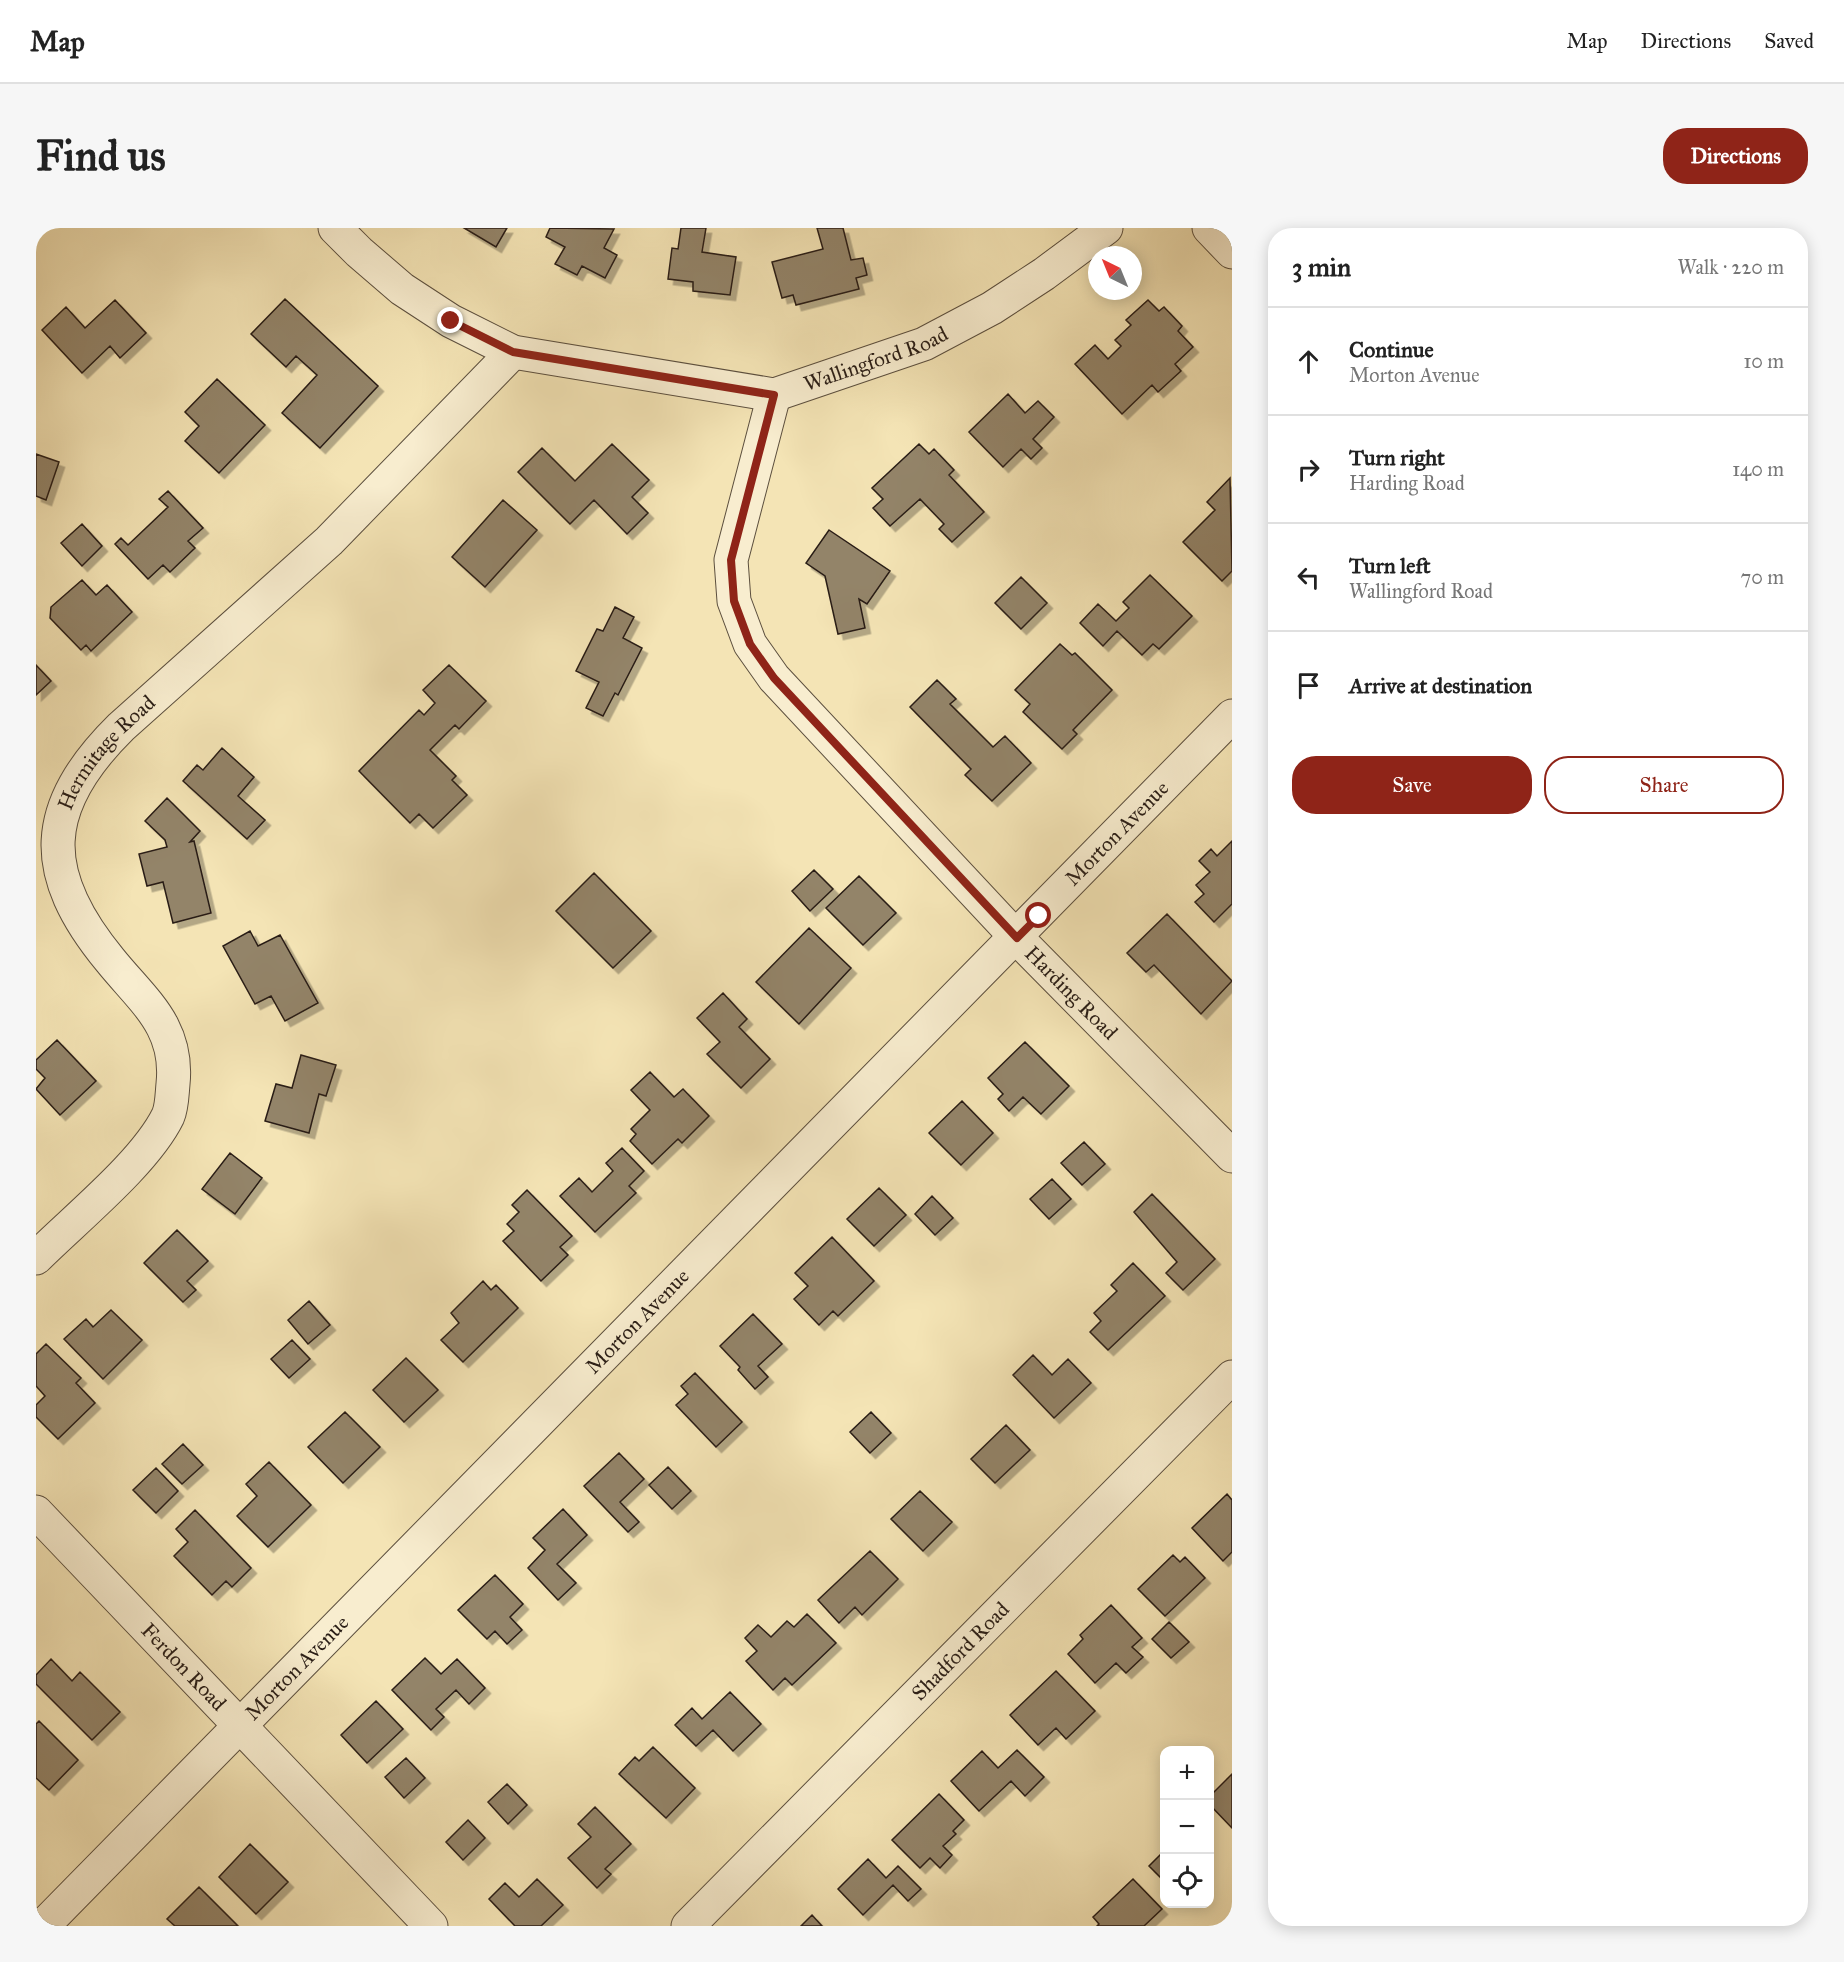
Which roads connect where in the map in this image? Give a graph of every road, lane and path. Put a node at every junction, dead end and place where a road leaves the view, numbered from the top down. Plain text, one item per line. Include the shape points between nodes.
1 (335, 228) edge
2 (1106, 228) edge
3 (1209, 228) edge
4 (1232, 252) edge
5 (513, 352) junction
6 (774, 395) junction
7 (1232, 716) edge
8 (46, 847) edge
9 (1017, 938) junction
10 (1232, 1156) edge
11 (36, 1258) edge
12 (1232, 1377) edge
13 (36, 1512) edge
14 (240, 1725) junction
15 (43, 1926) edge
16 (431, 1926) edge
17 (688, 1926) edge

1 - 5 street, Wallingford Road via 402,289 451,321
2 - 6 street, Wallingford Road via 1044,274 924,344
3 - 4 street
5 - 6 street, Wallingford Road
5 - 8 street, Hermitage Road via 329,541 97,751
6 - 9 street, Harding Road via 731,560 734,601 750,644 774,678
7 - 9 street, Morton Avenue
8 - 11 street, Hermitage Road via 81,920 167,1031 174,1072 169,1114 147,1149
9 - 10 street, Harding Road
9 - 14 street, Morton Avenue
12 - 17 street, Shadford Road
13 - 14 street, Ferdon Road
14 - 15 street, Morton Avenue
14 - 16 street, Ferdon Road

